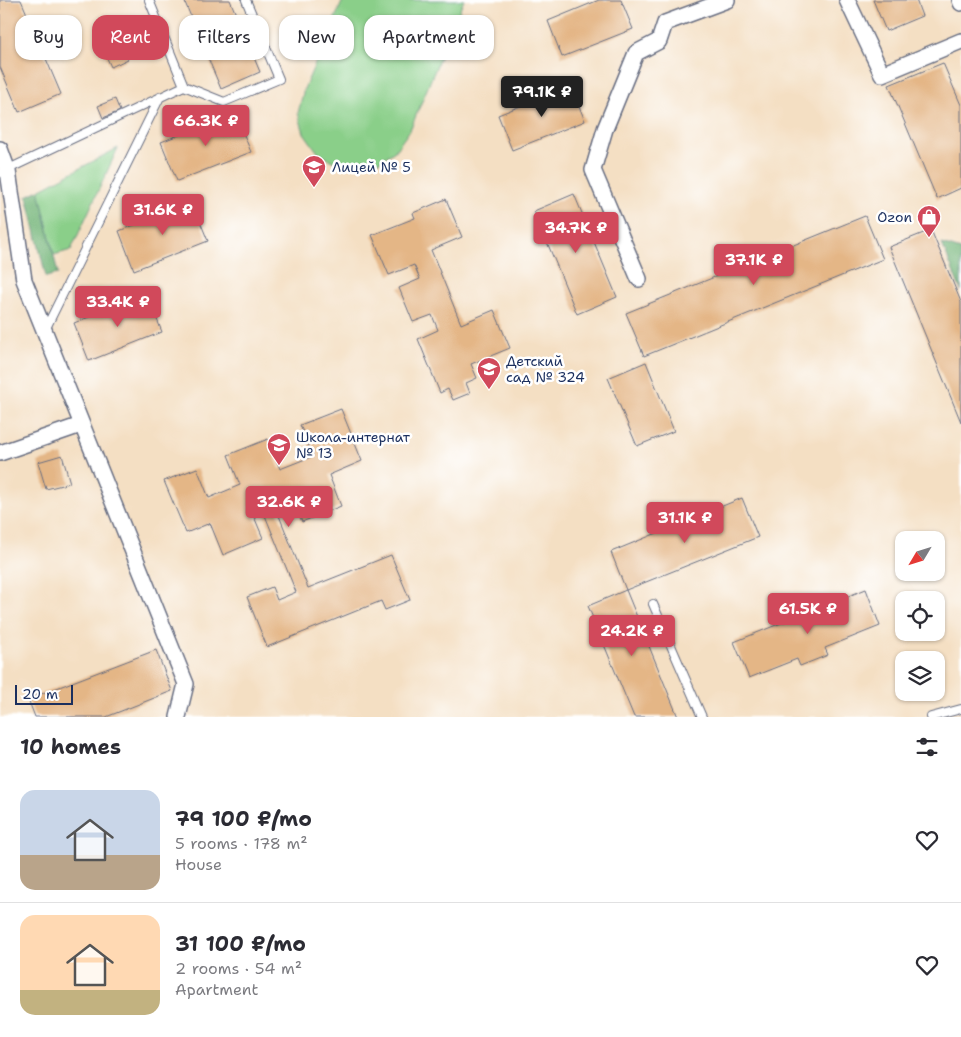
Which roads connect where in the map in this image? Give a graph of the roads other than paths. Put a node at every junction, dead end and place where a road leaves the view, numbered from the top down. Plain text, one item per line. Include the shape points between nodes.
1 (148, 0) edge
2 (246, 0) edge
3 (727, 0) edge
4 (847, 0) edge
5 (961, 41) edge
6 (184, 86) junction
7 (160, 97) junction
8 (0, 150) edge
9 (4, 172) edge
10 (639, 280) dead end
11 (44, 332) junction
12 (81, 424) junction
13 (0, 453) edge
14 (653, 604) dead end
15 (961, 708) edge
16 (178, 717) edge
17 (702, 717) edge
18 (931, 717) edge

1 - 6 lane
2 - 6 lane via 279,80 224,102
3 - 10 street via 665,22 659,42 636,53 605,130 593,170
4 - 5 street via 882,74
6 - 7 lane
7 - 9 lane
7 - 11 lane
8 - 9 street
9 - 11 street via 24,280
11 - 12 street
12 - 13 street
12 - 16 street via 186,684
14 - 17 lane
15 - 18 lane

